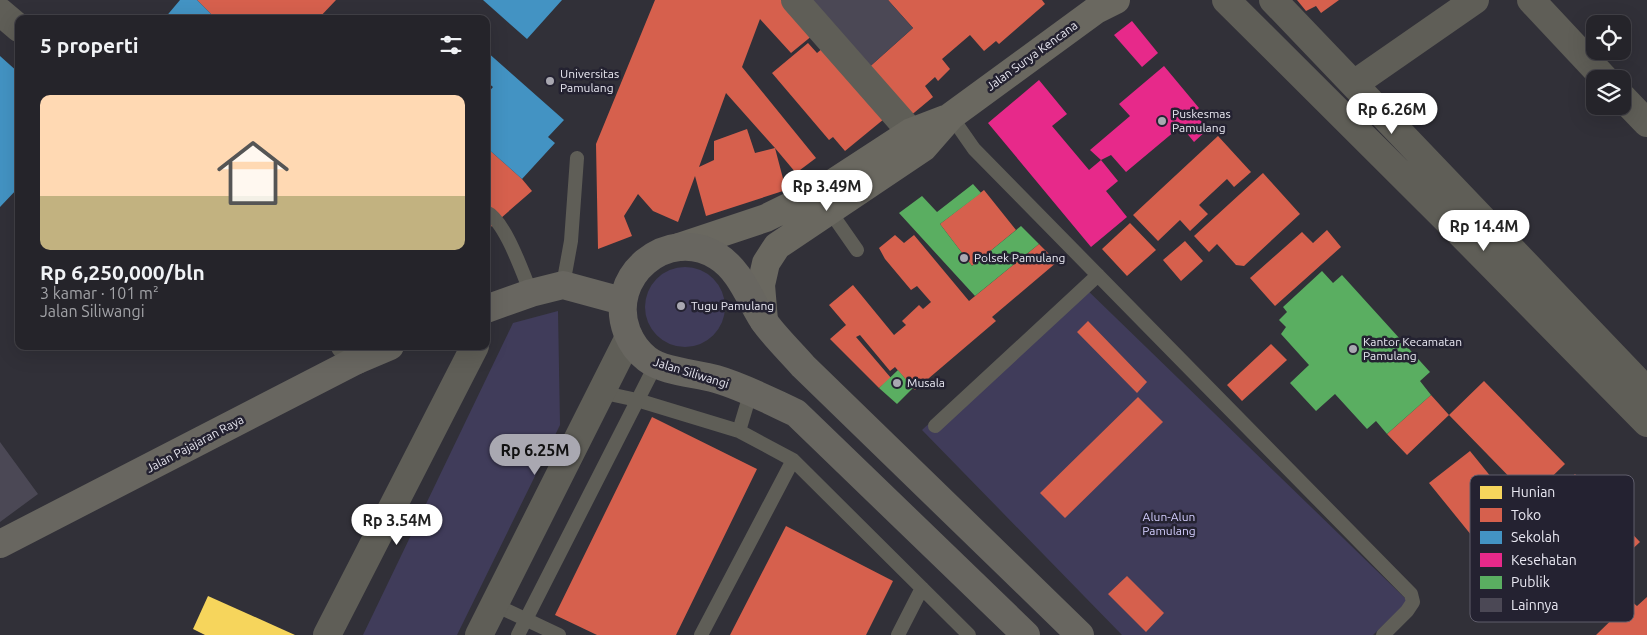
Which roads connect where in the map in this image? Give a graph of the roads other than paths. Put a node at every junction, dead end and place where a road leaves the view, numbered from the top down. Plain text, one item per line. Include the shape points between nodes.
1 (795, 0) edge
2 (1116, 0) edge
3 (1226, 0) edge
4 (1273, 0) edge
5 (1475, 0) edge
6 (1531, 0) edge
7 (0, 12) edge
8 (15, 25) edge
9 (1597, 70) edge
10 (1354, 84) junction
11 (1631, 106) edge
12 (951, 116) junction
13 (1647, 123) edge
14 (911, 132) junction
15 (577, 158) dead end
16 (824, 202) junction
17 (490, 214) edge
18 (1469, 224) junction
19 (678, 247) junction
20 (857, 250) dead end
21 (1098, 276) junction
22 (562, 285) junction
23 (531, 293) junction
24 (622, 300) junction
25 (490, 313) edge
26 (764, 321) junction
27 (629, 337) junction
28 (368, 350) edge
29 (473, 350) edge
30 (351, 353) edge
31 (656, 364) junction
32 (1647, 391) edge
33 (600, 392) junction
34 (751, 392) junction
35 (637, 400) junction
36 (1647, 423) edge
37 (935, 426) dead end
38 (739, 431) junction
39 (793, 460) junction
40 (0, 544) edge
41 (922, 588) junction
42 (495, 604) junction
43 (527, 620) junction
44 (327, 635) edge
45 (478, 635) edge
46 (518, 635) edge
47 (559, 635) edge
48 (701, 635) edge
49 (898, 635) edge
50 (969, 635) edge
51 (1026, 635) edge
52 (1080, 635) edge
53 (1383, 635) edge

1 - 14 street
2 - 12 main road, Jalan Surya Kencana via 1096,10
3 - 18 street
4 - 10 street
5 - 10 street
6 - 9 street
7 - 8 street
10 - 18 street
11 - 13 street
12 - 14 main road, Jalan Surya Kencana
12 - 16 main road, Jalan Surya Kencana via 922,148
12 - 21 lane via 974,149
14 - 16 main road, Jalan Surya Kencana
15 - 22 lane via 571,241
16 - 19 main road, Jalan Surya Kencana
16 - 20 lane
16 - 26 main road, Jalan Surya Kencana via 777,246 766,263 761,285
17 - 23 lane via 506,236
18 - 32 street
18 - 36 street
19 - 24 main road, Jalan Siliwangi via 659,252 642,263 629,280
19 - 26 main road, Jalan Siliwangi via 699,248 717,255 733,268
21 - 37 lane
21 - 53 lane via 1411,594 1410,607
22 - 23 main road
22 - 24 main road
23 - 25 main road
24 - 27 main road, Jalan Siliwangi via 623,322
26 - 52 main road, Jalan Siliwangi via 802,366
27 - 31 main road, Jalan Siliwangi via 646,359
27 - 33 street
28 - 30 main road, Jalan Pajajaran Raya
29 - 44 street
30 - 40 main road, Jalan Pajajaran Raya
31 - 34 main road, Jalan Siliwangi via 716,379
31 - 35 lane
33 - 35 lane
33 - 42 street
34 - 38 lane
34 - 51 main road, Jalan Siliwangi via 796,413
35 - 38 lane
35 - 43 lane
38 - 39 lane
39 - 41 lane
39 - 48 lane
41 - 49 lane
41 - 50 lane
42 - 43 lane
42 - 45 street
43 - 46 lane
43 - 47 lane

